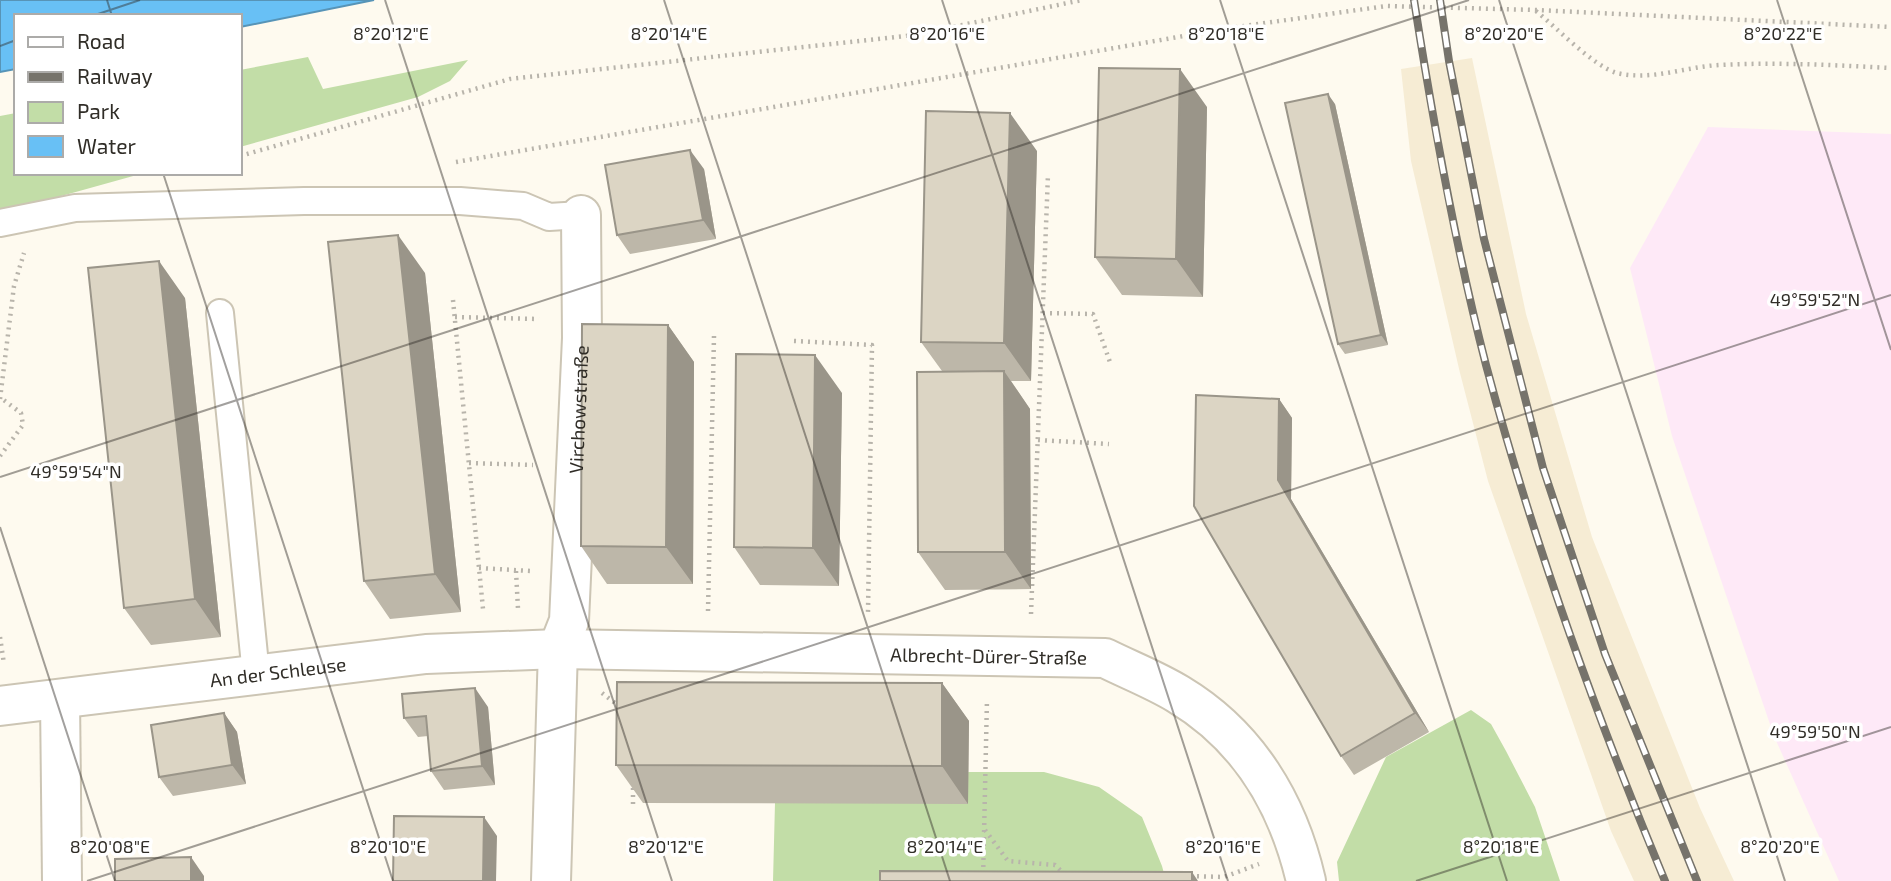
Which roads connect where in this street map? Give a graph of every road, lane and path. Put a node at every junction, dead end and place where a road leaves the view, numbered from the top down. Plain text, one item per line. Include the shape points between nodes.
1 (1082, 0) edge
2 (1536, 10) junction
3 (1891, 27) edge
4 (1891, 68) edge
5 (242, 155) edge
6 (447, 163) dead end
7 (1048, 174) dead end
8 (581, 215) joint
9 (36, 216) junction
10 (0, 223) edge
11 (453, 300) dead end
12 (220, 313) dead end
13 (1043, 313) junction
14 (455, 317) junction
15 (582, 320) junction
16 (714, 336) dead end
17 (794, 341) dead end
18 (1111, 365) dead end
19 (0, 398) edge
20 (1038, 440) junction
21 (1109, 444) dead end
22 (0, 456) edge
23 (469, 463) junction
24 (576, 466) junction
25 (479, 568) junction
26 (571, 570) junction
27 (707, 651) junction
28 (488, 652) junction
29 (867, 654) junction
30 (988, 656) junction
31 (1031, 656) junction
32 (557, 665) junction
33 (256, 675) junction
34 (60, 699) junction
35 (0, 706) edge
36 (622, 709) edge
37 (633, 777) edge
38 (633, 804) edge
39 (984, 829) junction
40 (1302, 865) edge
41 (983, 873) junction
42 (997, 874) edge
43 (1051, 874) edge
44 (1177, 876) edge
45 (62, 881) edge
46 (551, 881) edge
47 (983, 881) edge

1 - 5 path via 914,35 510,79
2 - 3 path
2 - 4 path via 1598,64 1617,73 1647,75 1781,62
2 - 6 path via 1386,6 1230,27
7 - 13 path
8 - 9 lane, Virchowstraße via 549,217 523,206 460,201 304,201 75,208
8 - 15 street, Virchowstraße
9 - 10 lane, Virchowstraße
9 - 19 path via 14,286
11 - 14 path
12 - 33 lane
13 - 18 path via 1093,314
13 - 20 path
14 - 15 path
14 - 23 path
15 - 24 street, Virchowstraße
16 - 27 path
17 - 29 path via 872,345
19 - 22 path via 21,413 23,425
20 - 21 path
20 - 31 path
23 - 24 path
23 - 25 path
24 - 26 street, Virchowstraße
25 - 26 path
25 - 28 path
26 - 32 street, Virchowstraße via 569,621
27 - 29 street, Albrecht-Dürer-Straße
27 - 32 street, Albrecht-Dürer-Straße
28 - 32 street, An der Schleuse
28 - 33 street, An der Schleuse via 426,654
29 - 30 street, Albrecht-Dürer-Straße
30 - 31 street, Albrecht-Dürer-Straße
30 - 39 path
31 - 40 street, Albrecht-Dürer-Straße via 1105,658 1178,694 1219,723 1253,760 1288,819
32 - 36 path via 590,682
32 - 46 street, Virchowstraße
33 - 34 street, An der Schleuse
34 - 35 street, An der Schleuse
34 - 45 street
37 - 38 path
39 - 41 path
39 - 43 path via 1008,861 1055,865 1065,875
40 - 44 path via 1224,877
41 - 42 path
41 - 47 path

